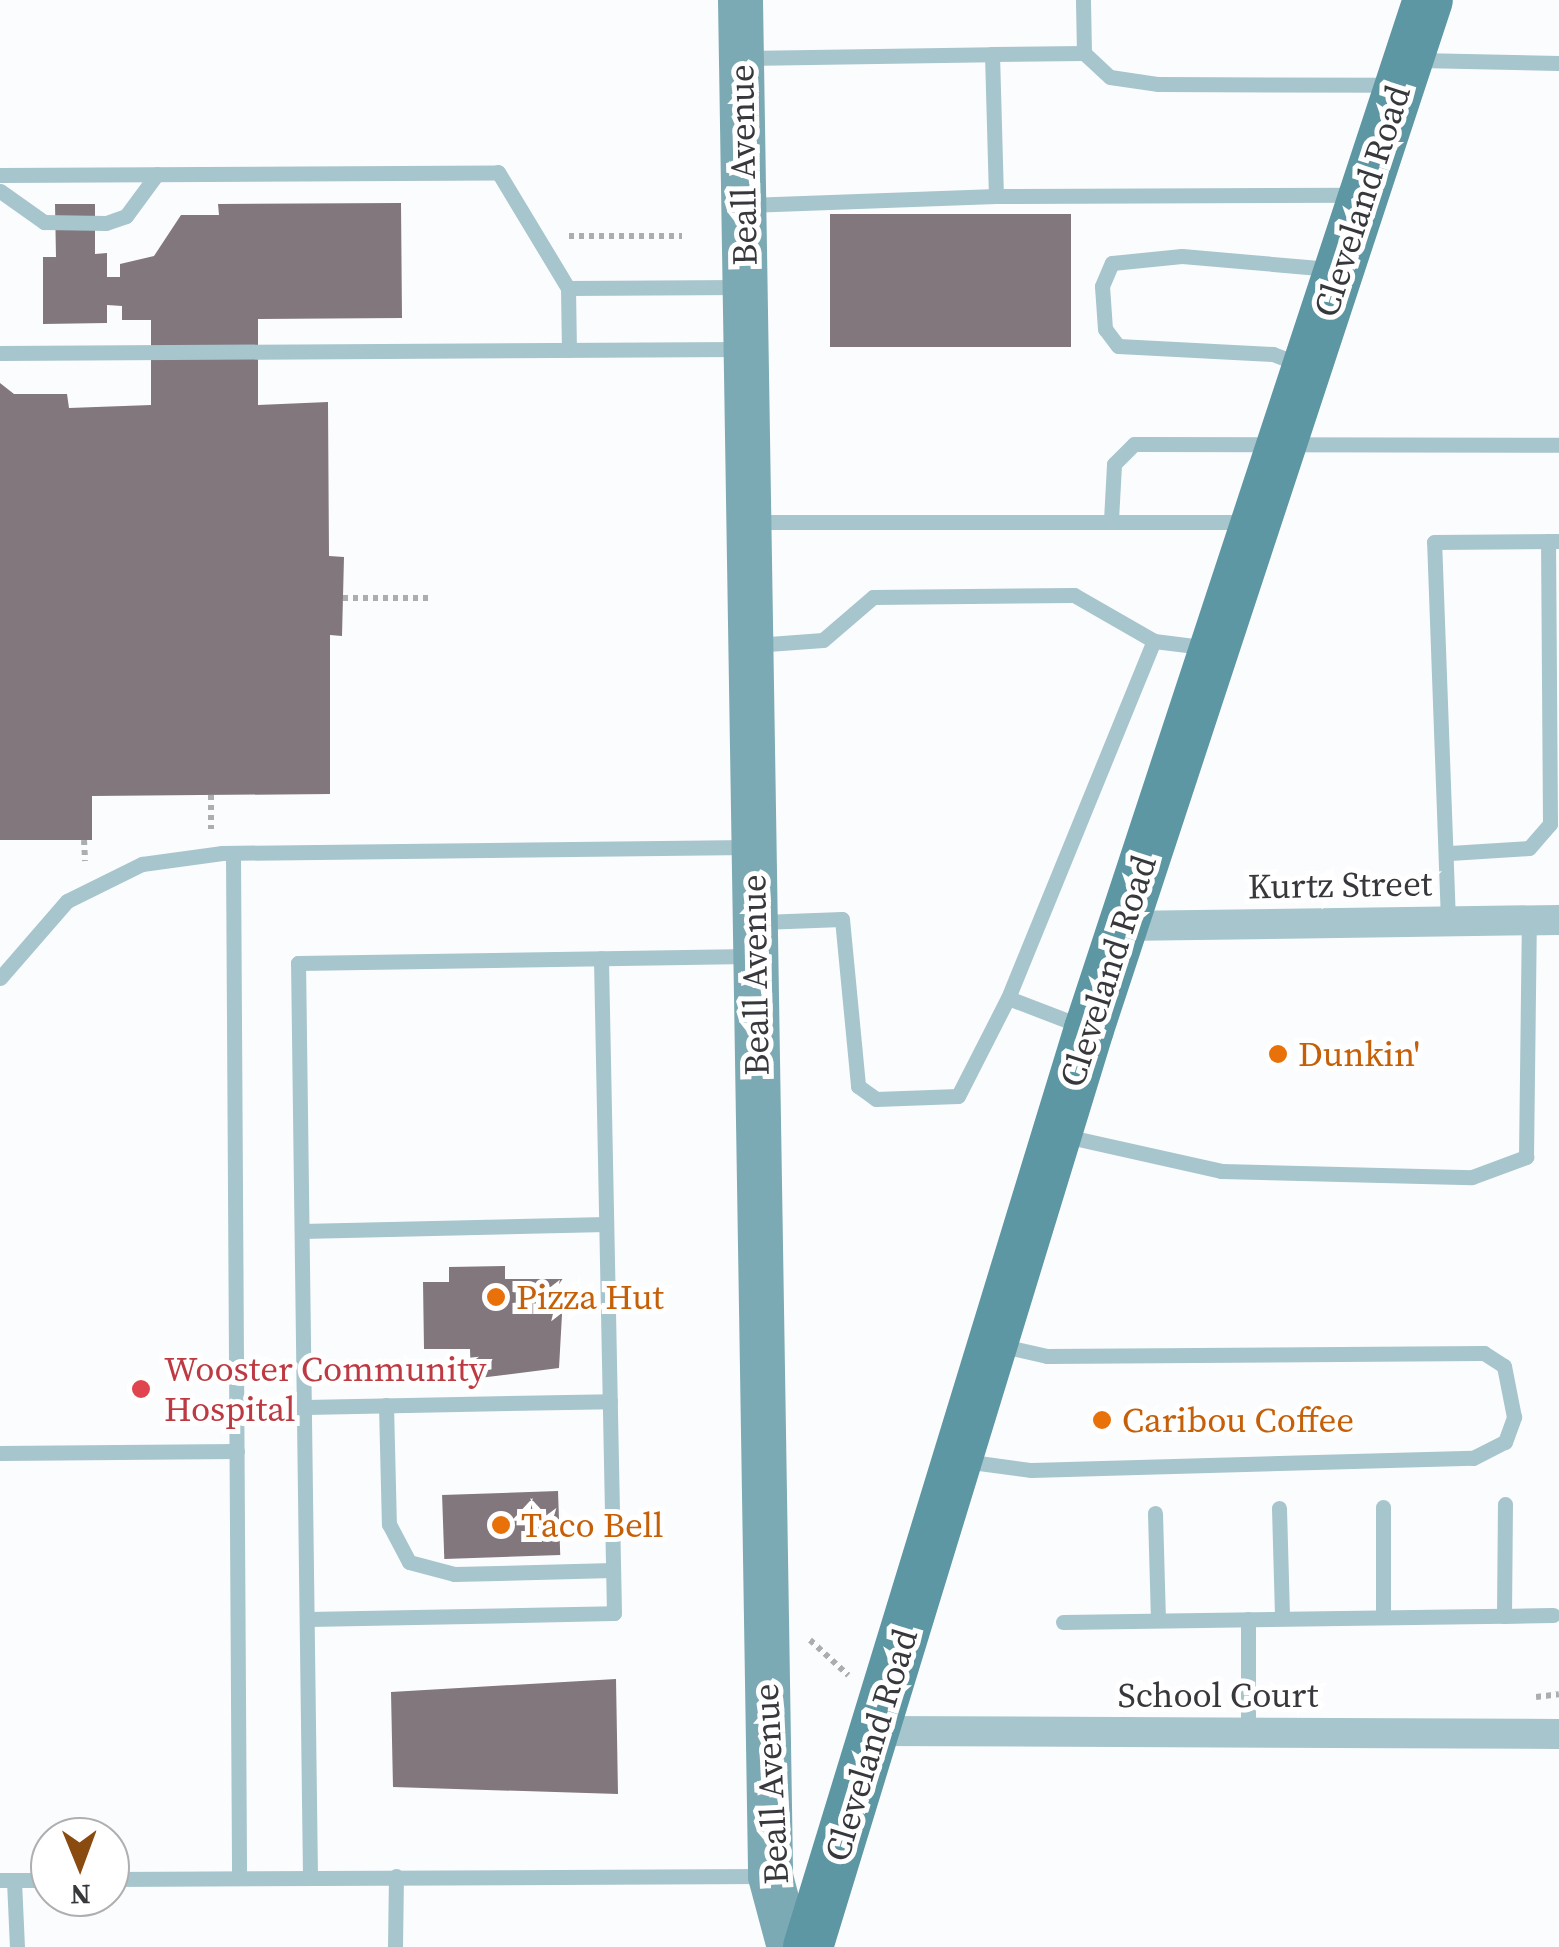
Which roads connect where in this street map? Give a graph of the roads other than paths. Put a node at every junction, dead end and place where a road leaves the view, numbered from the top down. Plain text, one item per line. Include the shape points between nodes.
1 (740, 0) edge
2 (1083, 0) edge
3 (1428, 0) edge
4 (1084, 52) junction
5 (992, 54) junction
6 (741, 58) junction
7 (1559, 63) edge
8 (1404, 72) junction
9 (158, 174) junction
10 (0, 175) edge
11 (0, 192) edge
12 (1364, 195) junction
13 (996, 196) junction
14 (743, 206) junction
15 (1339, 270) junction
16 (744, 287) junction
17 (568, 288) junction
18 (746, 349) junction
19 (568, 350) junction
20 (0, 352) edge
21 (1306, 367) junction
22 (1283, 440) junction
23 (1559, 445) edge
24 (1111, 520) junction
25 (748, 522) junction
26 (1255, 522) junction
27 (1553, 541) edge
28 (1154, 641) junction
29 (750, 645) junction
30 (1214, 648) junction
31 (753, 848) junction
32 (233, 854) junction
33 (1450, 854) junction
34 (1544, 921) edge
35 (1448, 922) junction
36 (1122, 926) junction
37 (754, 939) junction
38 (601, 958) junction
39 (0, 978) edge
40 (1008, 998) junction
41 (1089, 1029) junction
42 (1056, 1133) junction
43 (606, 1224) junction
44 (302, 1231) junction
45 (990, 1344) junction
46 (610, 1401) junction
47 (386, 1406) junction
48 (305, 1407) junction
49 (237, 1451) junction
50 (0, 1453) edge
51 (955, 1460) junction
52 (1505, 1504) dead end
53 (1382, 1507) dead end
54 (1279, 1508) dead end
55 (1156, 1513) dead end
56 (613, 1570) junction
57 (1552, 1615) dead end
58 (1504, 1616) junction
59 (1383, 1617) junction
60 (1282, 1618) junction
61 (308, 1619) junction
62 (1248, 1619) junction
63 (1158, 1620) junction
64 (1063, 1622) dead end
65 (877, 1732) junction
66 (1248, 1733) junction
67 (1559, 1734) edge
68 (310, 1876) junction
69 (396, 1876) junction
70 (770, 1876) junction
71 (239, 1877) junction
72 (130, 1879) edge
73 (7, 1880) edge
74 (17, 1947) edge
75 (395, 1947) edge
76 (789, 1947) edge
77 (808, 1947) edge

1 - 6 street, Beall Avenue
2 - 4 lane
3 - 8 main road, Cleveland Road
4 - 5 lane
4 - 8 lane via 1110,77 1158,84
5 - 6 lane
5 - 13 lane
6 - 14 street, Beall Avenue
7 - 8 lane
8 - 12 main road, Cleveland Road
9 - 10 lane
9 - 11 lane via 126,216 106,223 44,222
9 - 17 lane via 498,172
12 - 13 lane
12 - 15 main road, Cleveland Road
13 - 14 lane
14 - 16 street, Beall Avenue
15 - 21 main road, Cleveland Road
15 - 21 lane via 1182,256 1112,263 1102,286 1105,328 1118,346 1273,354
16 - 17 lane
16 - 18 street, Beall Avenue
17 - 19 lane
18 - 19 lane
18 - 25 street, Beall Avenue
19 - 20 lane
21 - 22 main road, Cleveland Road
22 - 23 lane
22 - 24 lane via 1134,444 1114,464
22 - 26 main road, Cleveland Road
24 - 25 lane
24 - 26 lane
25 - 29 street, Beall Avenue
26 - 30 main road, Cleveland Road
27 - 33 lane via 1550,824 1529,848
27 - 33 lane via 1434,542
28 - 29 lane via 1074,594 874,598 823,640
28 - 30 lane
28 - 40 lane
29 - 31 street, Beall Avenue
30 - 36 main road, Cleveland Road
31 - 32 lane
31 - 37 street, Beall Avenue
32 - 39 lane via 142,864 67,902
32 - 49 lane
33 - 35 lane
34 - 35 street, Kurtz Street
34 - 42 lane via 1526,1157 1472,1177 1221,1171
35 - 36 street, Kurtz Street
36 - 41 main road, Cleveland Road
37 - 38 lane
37 - 40 lane via 842,919 858,1086 876,1099 958,1096
37 - 70 street, Beall Avenue
38 - 43 lane
38 - 44 lane via 298,963
40 - 41 lane
41 - 42 main road, Cleveland Road
42 - 45 main road, Cleveland Road
43 - 44 lane
43 - 46 lane
44 - 48 lane
45 - 51 main road, Cleveland Road
45 - 51 lane via 1048,1356 1484,1353 1504,1366 1514,1418 1505,1442 1473,1458 1031,1470
46 - 47 lane
46 - 56 lane
47 - 48 lane
47 - 56 lane via 390,1524 409,1562 432,1573
48 - 61 lane
49 - 50 lane
49 - 71 lane
51 - 65 main road, Cleveland Road
52 - 58 lane
53 - 59 lane
54 - 60 lane
55 - 63 lane
56 - 61 lane via 614,1613
57 - 58 lane
58 - 59 lane
59 - 60 lane
60 - 62 lane
61 - 68 lane
62 - 63 lane
62 - 66 lane
63 - 64 lane
65 - 66 street, School Court
65 - 77 main road, Cleveland Road
66 - 67 street, School Court
68 - 69 lane
68 - 71 lane
69 - 70 lane
69 - 75 lane
70 - 76 street, Beall Avenue
71 - 72 lane
73 - 74 lane

